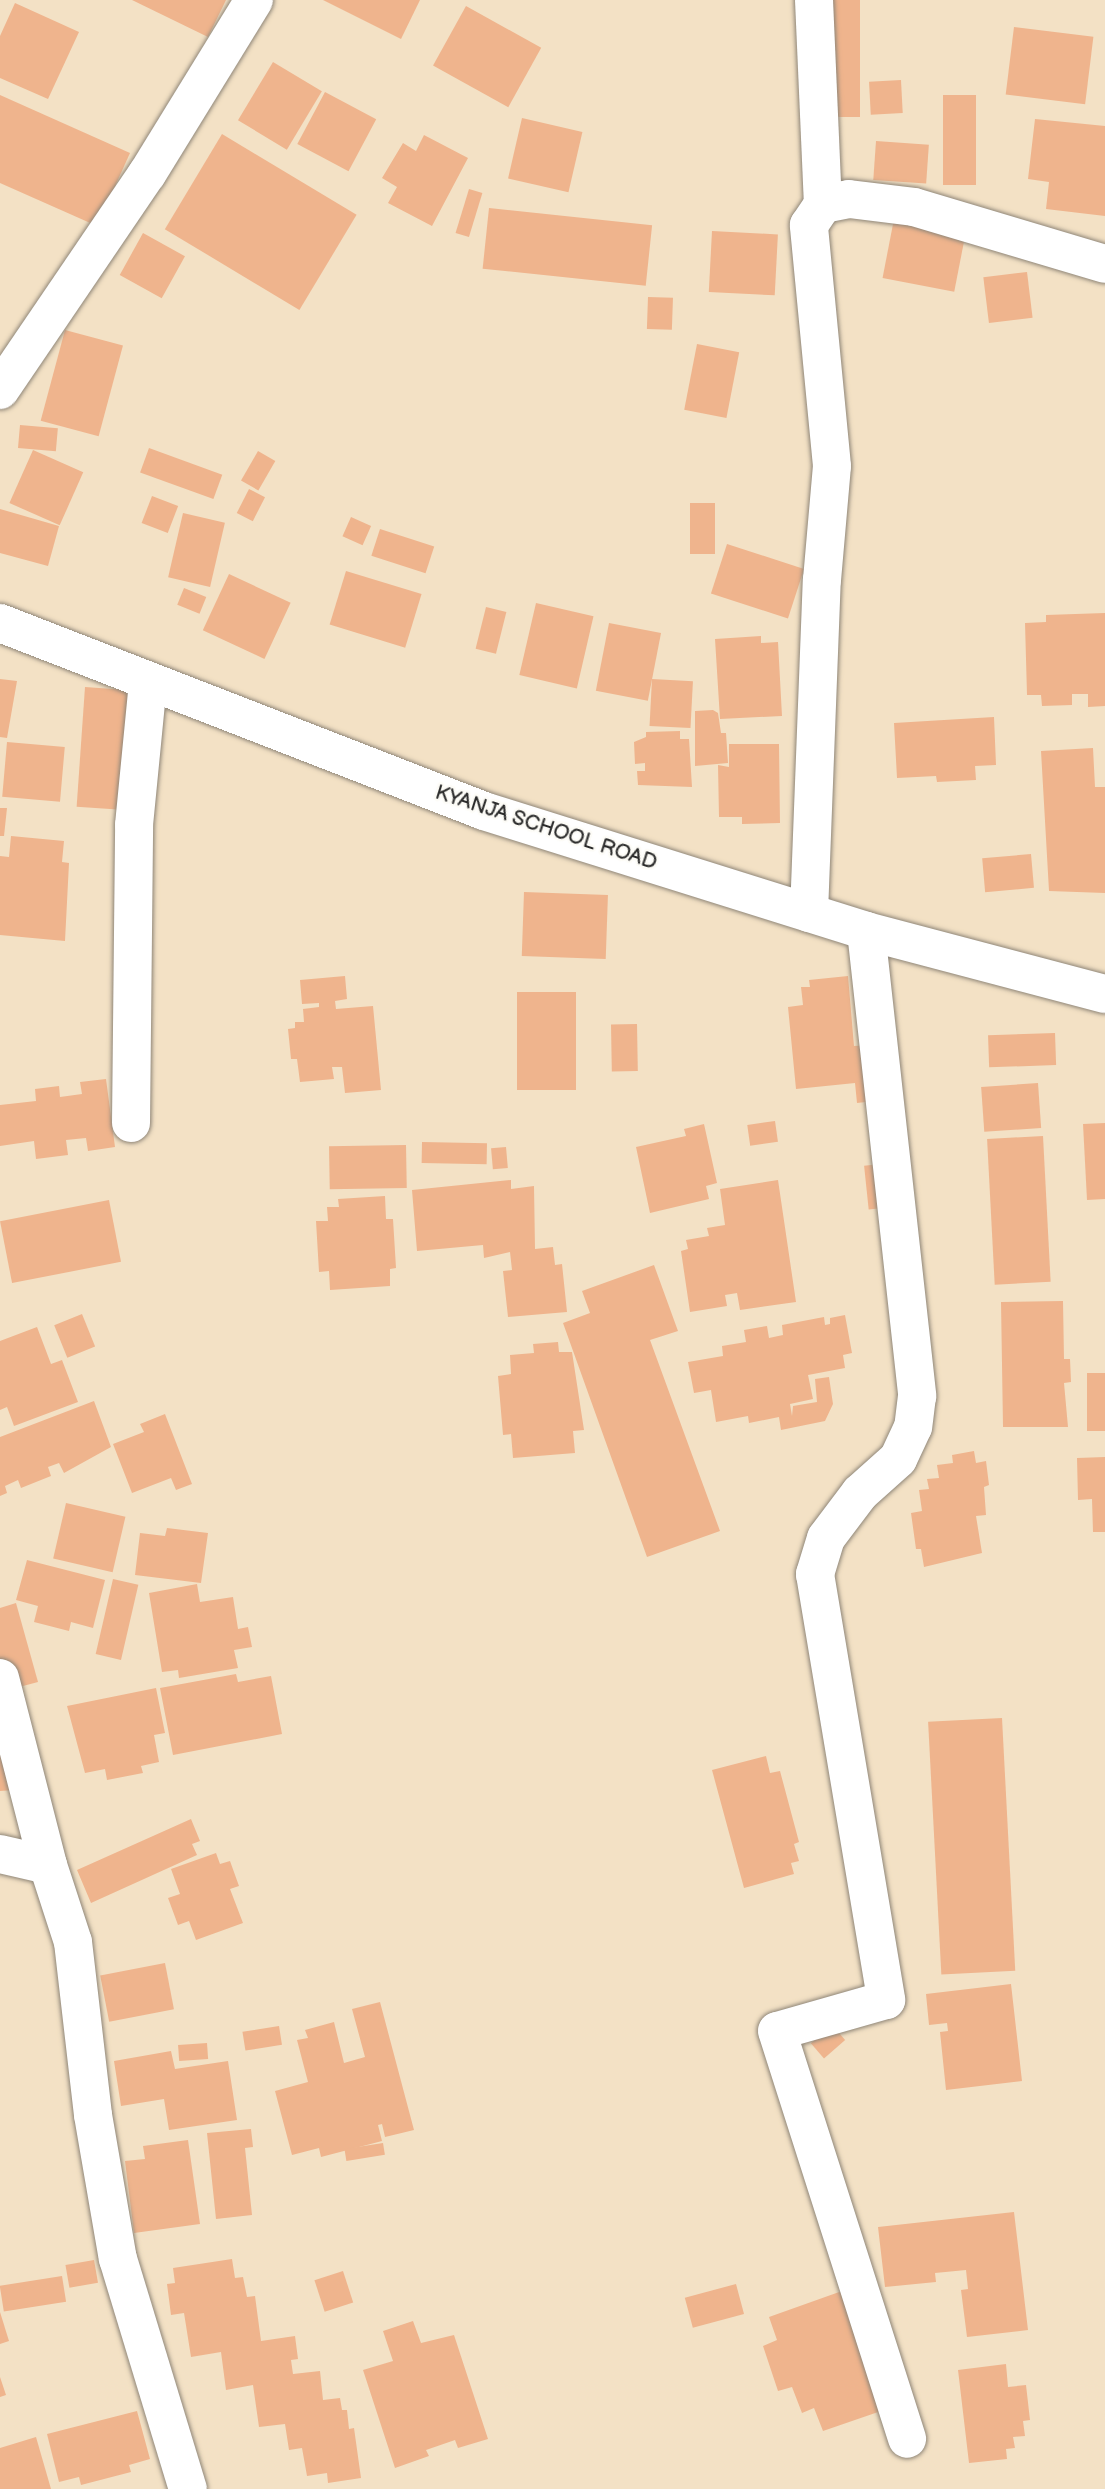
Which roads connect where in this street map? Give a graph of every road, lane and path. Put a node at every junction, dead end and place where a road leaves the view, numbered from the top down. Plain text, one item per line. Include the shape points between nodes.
1 (254, 0) edge
2 (814, 0) edge
3 (823, 204) junction
4 (1105, 264) edge
5 (0, 390) edge
6 (0, 623) edge
7 (148, 681) junction
8 (809, 913) junction
9 (866, 931) junction
10 (1105, 995) edge
11 (131, 1124) dead end
12 (0, 1678) edge
13 (0, 1854) edge
14 (48, 1865) junction
15 (907, 2439) dead end
16 (188, 2489) edge

1 - 5 street via 147,174
2 - 3 street
3 - 4 street via 849,199 914,207
3 - 8 street via 809,225 832,466 822,580
6 - 7 street, KYANJA SCHOOL ROAD
7 - 8 street, KYANJA SCHOOL ROAD via 484,811
7 - 11 street via 134,825
8 - 9 street, KYANJA SCHOOL ROAD
9 - 10 street, KYANJA SCHOOL ROAD
9 - 15 street via 917,1396 913,1427 898,1459 860,1493 826,1538 815,1574 886,2000 777,2031
12 - 14 street
13 - 14 street
14 - 16 street via 73,1942 97,2141 118,2259

